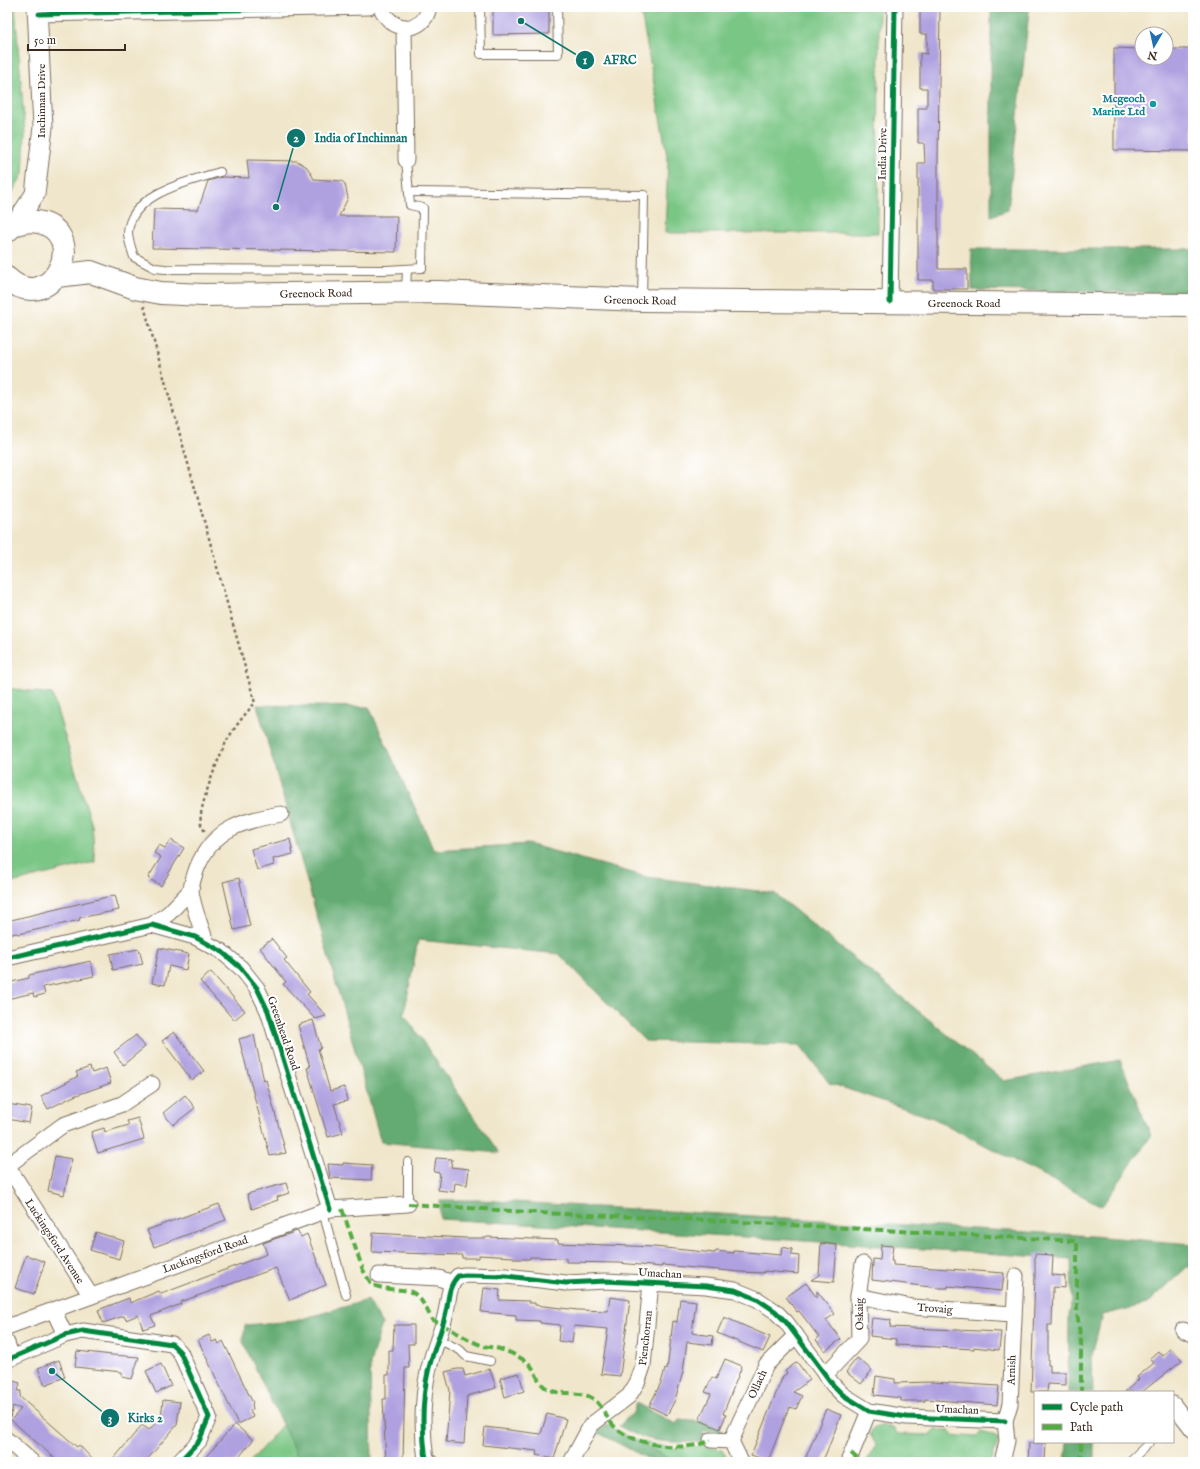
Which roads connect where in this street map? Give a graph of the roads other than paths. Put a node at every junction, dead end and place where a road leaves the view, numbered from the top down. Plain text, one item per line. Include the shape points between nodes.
1 (369, 7) edge
2 (382, 7) edge
3 (429, 7) edge
4 (480, 7) edge
5 (557, 7) edge
6 (895, 7) edge
7 (38, 11) edge
8 (404, 27) junction
9 (406, 160) joint
10 (220, 172) dead end
11 (410, 192) junction
12 (35, 194) junction
13 (48, 226) junction
14 (11, 229) edge
15 (63, 244) junction
16 (407, 269) junction
17 (91, 272) junction
18 (57, 276) junction
19 (8, 280) edge
20 (406, 292) junction
21 (642, 300) junction
22 (890, 302) junction
23 (1193, 305) edge
24 (281, 814) dead end
25 (191, 890) junction
26 (152, 925) junction
27 (206, 942) junction
28 (7, 958) edge
29 (152, 1084) dead end
30 (408, 1162) dead end
31 (7, 1166) edge
32 (408, 1204) joint
33 (326, 1210) junction
34 (863, 1264) dead end
35 (379, 1275) dead end
36 (1016, 1276) dead end
37 (452, 1283) junction
38 (651, 1283) junction
39 (346, 1295) dead end
40 (91, 1296) junction
41 (858, 1296) junction
42 (54, 1311) junction
43 (1013, 1314) junction
44 (7, 1327) edge
45 (65, 1335) junction
46 (796, 1335) junction
47 (438, 1339) junction
48 (7, 1343) edge
49 (10, 1359) edge
50 (490, 1361) dead end
51 (825, 1375) junction
52 (869, 1411) junction
53 (1175, 1413) edge
54 (1005, 1421) junction
55 (1193, 1430) edge
56 (7, 1440) edge
57 (711, 1440) dead end
58 (731, 1441) junction
59 (1149, 1443) edge
60 (32, 1462) edge
61 (179, 1462) edge
62 (430, 1462) edge
63 (571, 1462) edge
64 (742, 1462) edge
65 (848, 1462) edge
66 (1002, 1462) edge
67 (1129, 1462) edge

1 - 7 street
2 - 8 street via 389,21
3 - 8 street via 419,23
4 - 5 lane via 481,54 558,54
6 - 22 street, India Drive
7 - 12 street, Inchinnan Drive via 43,127
8 - 9 street
9 - 11 lane
10 - 16 lane via 167,189 150,198 132,217 128,234 134,257 155,268 165,269
11 - 16 lane via 410,205 423,208 422,268
11 - 21 lane via 644,195
12 - 13 street, Inchinnan Drive
12 - 14 street, Inchinnan Drive
13 - 14 main road via 31,221
13 - 15 main road
15 - 17 main road via 80,257
15 - 18 main road via 64,257
16 - 20 lane
17 - 18 main road, Greenock Road
17 - 20 main road, Greenock Road via 135,288 161,293 202,295
18 - 19 main road via 44,286 35,288 22,287
20 - 21 main road, Greenock Road
21 - 22 main road, Greenock Road
22 - 23 main road, Greenock Road
24 - 25 street via 250,820 230,828 213,840 202,856
25 - 26 street via 169,913
25 - 27 street
26 - 27 street, Greenhead Road
26 - 28 street, Greenhead Road
27 - 33 street, Greenhead Road via 241,968 257,988 268,1011
29 - 31 street via 122,1104 63,1125
30 - 32 lane
31 - 40 street, Luckingsford Avenue
32 - 33 street, Luckingsford Road
33 - 39 lane
33 - 40 street, Luckingsford Road
34 - 41 street, Oskaig
35 - 37 street via 439,1278
36 - 43 street, Arnish
37 - 38 street, Umachan via 458,1276 465,1275 506,1276 566,1283
37 - 47 street
38 - 46 street, Umachan via 735,1290 757,1299 775,1311
38 - 63 street, Pienchorran via 643,1366 638,1381 629,1396 591,1424
40 - 42 street, Luckingsford Road
41 - 43 street, Trovaig via 912,1307
41 - 51 street, Oskaig via 859,1339
42 - 44 street, Luckingsford Road
42 - 45 street
43 - 54 street, Arnish via 1010,1404
45 - 49 street
45 - 61 street via 83,1331 172,1344 180,1352 209,1417 199,1441
46 - 51 street, Umachan
46 - 58 street, Ollach via 766,1365
47 - 50 lane via 460,1350 466,1356
47 - 62 street via 426,1380 424,1447 426,1460
48 - 49 street
51 - 52 street, Umachan via 843,1395
52 - 54 street, Umachan via 907,1417
52 - 65 street
53 - 55 street
54 - 66 street, Arnish via 1007,1441
56 - 60 street
57 - 58 street
58 - 64 street
59 - 67 lane

